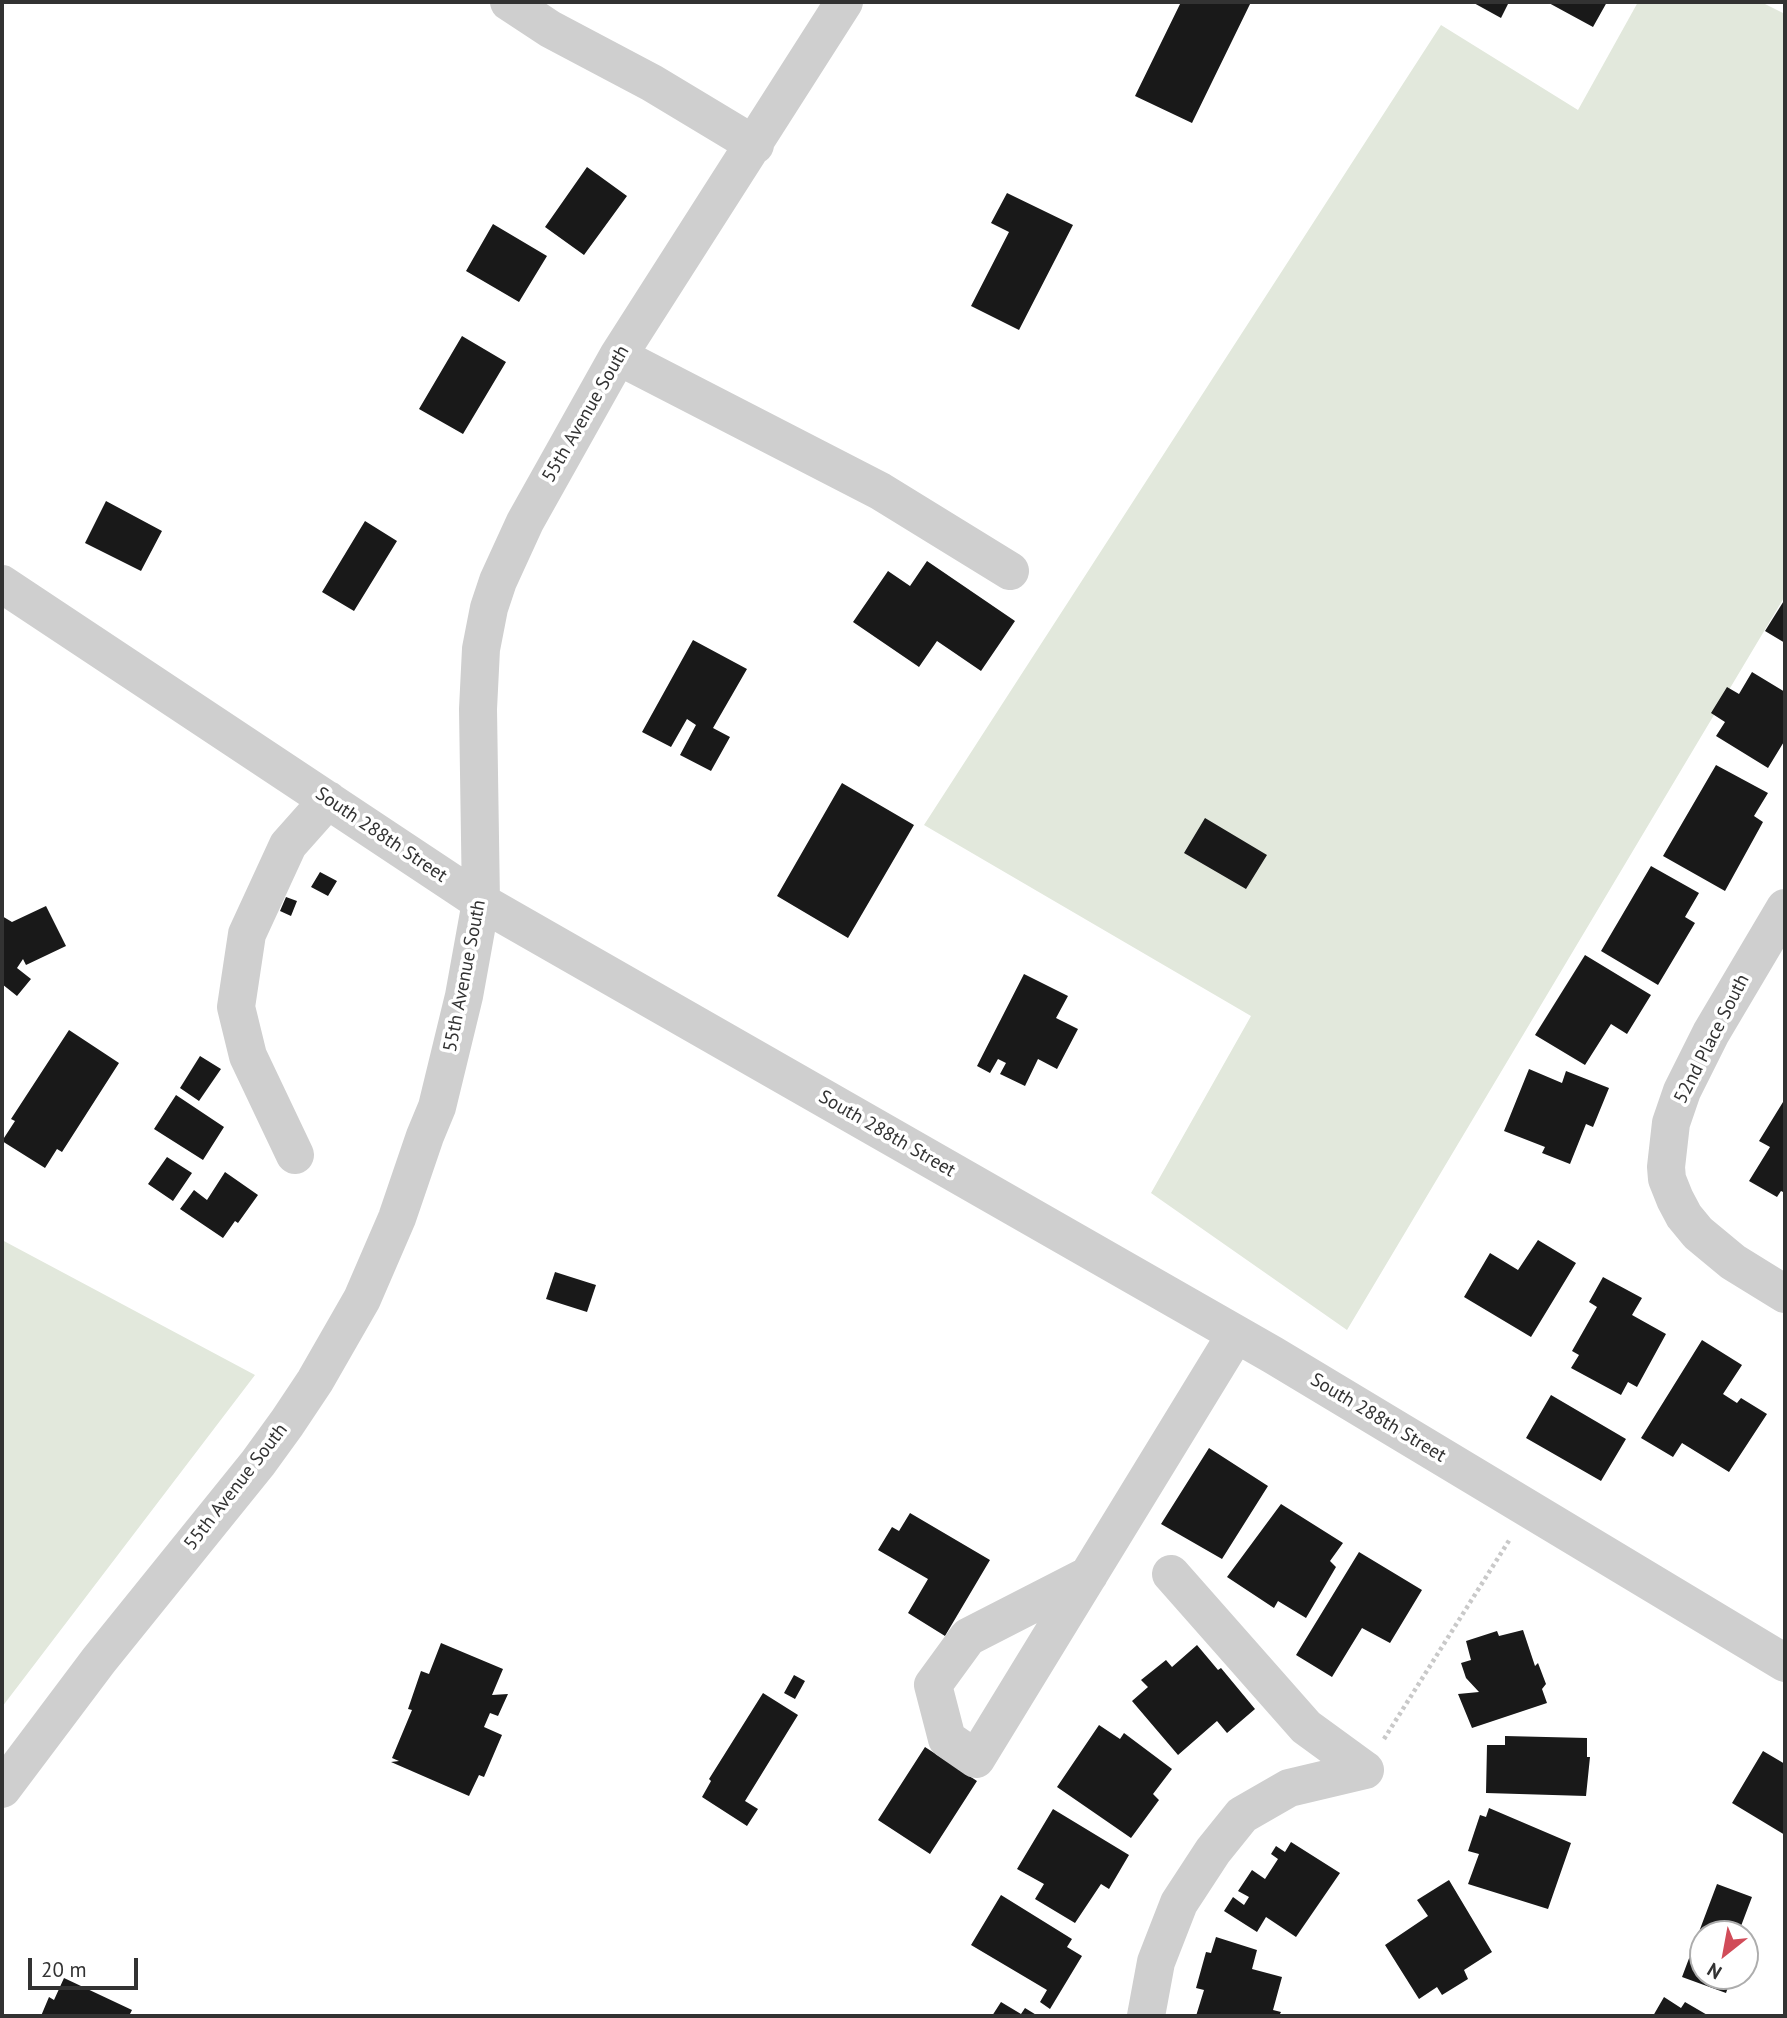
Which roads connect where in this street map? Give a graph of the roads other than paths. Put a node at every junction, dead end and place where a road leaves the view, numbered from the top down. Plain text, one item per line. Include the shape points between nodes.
1 (509, 2) edge
2 (844, 2) edge
3 (755, 145) junction
4 (618, 356) junction
5 (1010, 571) dead end
6 (2, 584) edge
7 (328, 800) junction
8 (481, 902) junction
9 (1785, 908) edge
10 (295, 1155) dead end
11 (1785, 1294) edge
12 (1236, 1334) junction
13 (1089, 1574) junction
14 (1171, 1574) dead end
15 (1785, 1663) edge
16 (2, 1789) edge
17 (1146, 2016) edge

1 - 3 street
2 - 3 street, 55th Avenue South
3 - 4 street, 55th Avenue South
4 - 5 street via 880,491
4 - 8 street, 55th Avenue South via 510,551 489,608 481,649 478,709
6 - 7 street, South 288th Street
7 - 8 street, South 288th Street
7 - 10 street via 288,845 247,934 236,1007 248,1056
8 - 12 street, South 288th Street
8 - 16 street, 55th Avenue South via 437,1107 397,1218 350,1321 258,1463
9 - 11 street, 52nd Place South via 1682,1091 1668,1140 1667,1179 1684,1216 1698,1233 1733,1262
12 - 13 street
12 - 15 street, South 288th Street
13 - 13 street via 968,1637 933,1685 947,1739 976,1759
14 - 17 street via 1306,1727 1365,1770 1289,1788 1242,1815 1179,1903 1157,1962

